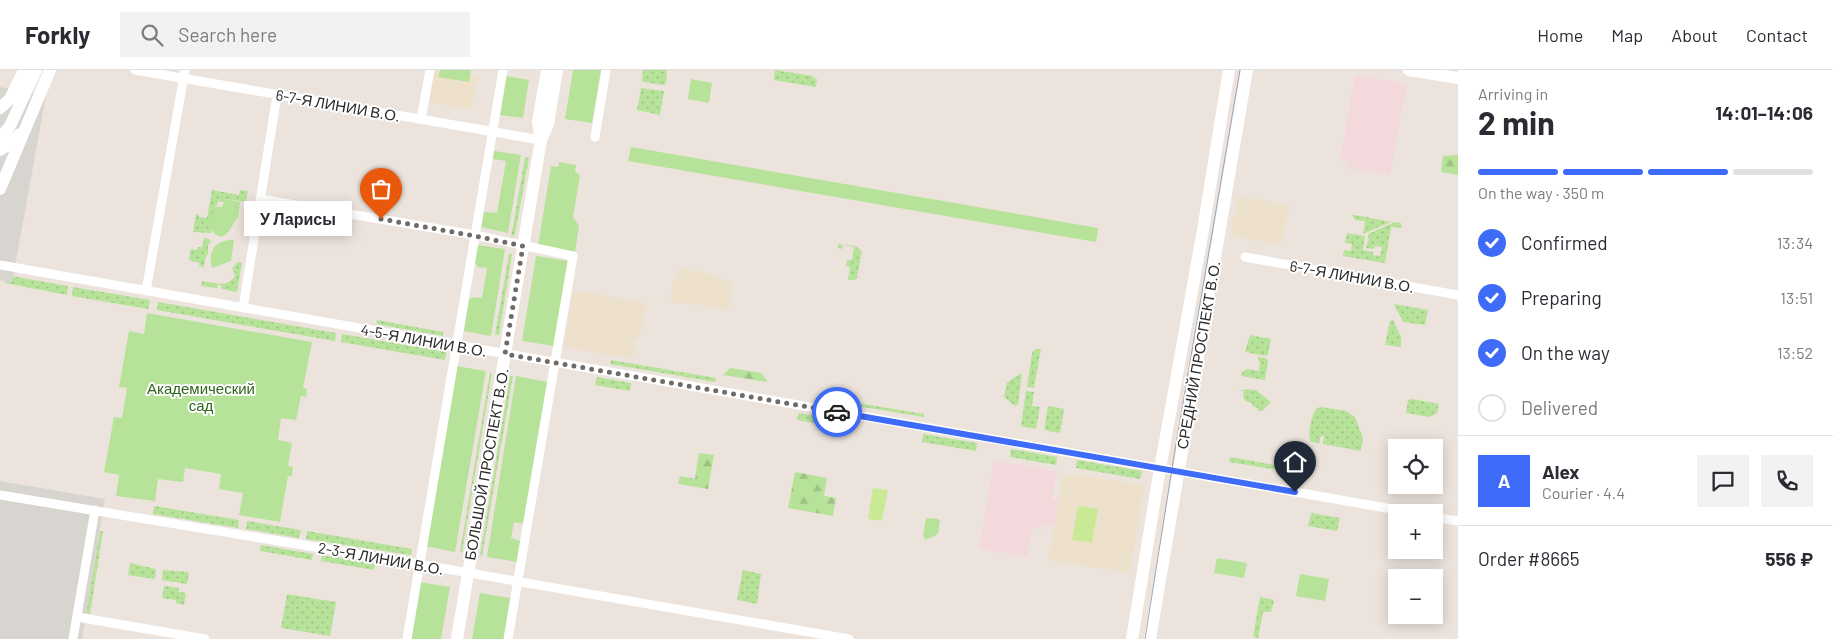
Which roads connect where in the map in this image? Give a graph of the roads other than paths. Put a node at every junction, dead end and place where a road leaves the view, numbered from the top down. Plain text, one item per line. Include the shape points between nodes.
1 (24, 70) edge
2 (36, 70) edge
3 (50, 70) edge
4 (135, 70) edge
5 (430, 70) edge
6 (503, 70) edge
7 (547, 70) edge
8 (557, 70) edge
9 (606, 70) edge
10 (1229, 70) edge
11 (1247, 70) edge
12 (1409, 70) edge
13 (185, 74) edge
14 (1458, 78) edge
15 (277, 95) junction
16 (0, 108) edge
17 (421, 120) junction
18 (26, 126) junction
19 (493, 132) junction
20 (595, 136) dead end
21 (0, 138) edge
22 (541, 140) junction
23 (0, 150) edge
24 (0, 189) edge
25 (260, 199) junction
26 (475, 236) junction
27 (523, 246) junction
28 (1245, 257) dead end
29 (0, 265) edge
30 (146, 291) junction
31 (1458, 295) edge
32 (243, 308) junction
33 (456, 346) junction
34 (505, 354) junction
35 (555, 362) junction
36 (1160, 469) junction
37 (1178, 472) junction
38 (0, 495) edge
39 (1388, 508) edge
40 (95, 510) junction
41 (1443, 518) edge
42 (1458, 521) edge
43 (420, 564) junction
44 (468, 573) junction
45 (518, 581) junction
46 (77, 617) junction
47 (73, 639) edge
48 (205, 639) edge
49 (407, 639) edge
50 (457, 639) edge
51 (508, 639) edge
52 (849, 639) edge
53 (1132, 639) edge
54 (1150, 639) edge

1 - 16 main road via 10,99
2 - 21 main road via 10,126
3 - 18 main road
4 - 13 street, 6-7-Я ЛИНИИ В.О.
5 - 17 street
6 - 19 street
7 - 22 main road, БОЛЬШОЙ ПРОСПЕКТ В.О. via 538,122
8 - 22 main road, БОЛЬШОЙ ПРОСПЕКТ В.О. via 548,124
9 - 20 street
10 - 36 main road, СРЕДНИЙ ПРОСПЕКТ В.О.
11 - 37 main road, СРЕДНИЙ ПРОСПЕКТ В.О.
12 - 14 main road
13 - 15 street, 6-7-Я ЛИНИИ В.О.
13 - 30 street
15 - 17 street, 6-7-Я ЛИНИИ В.О.
15 - 25 street
17 - 19 street, 6-7-Я ЛИНИИ В.О.
18 - 23 main road
18 - 24 main road
19 - 22 street, 6-7-Я ЛИНИИ В.О.
19 - 26 street
22 - 27 main road, БОЛЬШОЙ ПРОСПЕКТ В.О.
25 - 26 street
25 - 32 street
26 - 27 street
26 - 33 street
27 - 34 main road, БОЛЬШОЙ ПРОСПЕКТ В.О.
27 - 35 street via 573,256
28 - 31 street, 6-7-Я ЛИНИИ В.О.
29 - 30 street, 4-5-Я ЛИНИИ В.О.
30 - 32 street, 4-5-Я ЛИНИИ В.О.
32 - 33 street, 4-5-Я ЛИНИИ В.О.
33 - 34 street, 4-5-Я ЛИНИИ В.О.
33 - 43 street
34 - 35 street, 4-5-Я ЛИНИИ В.О.
34 - 44 main road, БОЛЬШОЙ ПРОСПЕКТ В.О.
35 - 36 street, 4-5-Я ЛИНИИ В.О.
35 - 45 street
36 - 37 street, 4-5-Я ЛИНИИ В.О.
36 - 53 main road, СРЕДНИЙ ПРОСПЕКТ В.О.
37 - 39 street, 4-5-Я ЛИНИИ В.О.
37 - 54 main road, СРЕДНИЙ ПРОСПЕКТ В.О.
38 - 40 street, 2-3-Я ЛИНИИ В.О.
40 - 43 street, 2-3-Я ЛИНИИ В.О.
40 - 46 street
41 - 42 street
43 - 44 street, 2-3-Я ЛИНИИ В.О.
43 - 49 street
44 - 45 street, 2-3-Я ЛИНИИ В.О.
44 - 50 main road, БОЛЬШОЙ ПРОСПЕКТ В.О.
45 - 51 street
45 - 52 street, 2-3-Я ЛИНИИ В.О.
46 - 47 street
46 - 48 street

